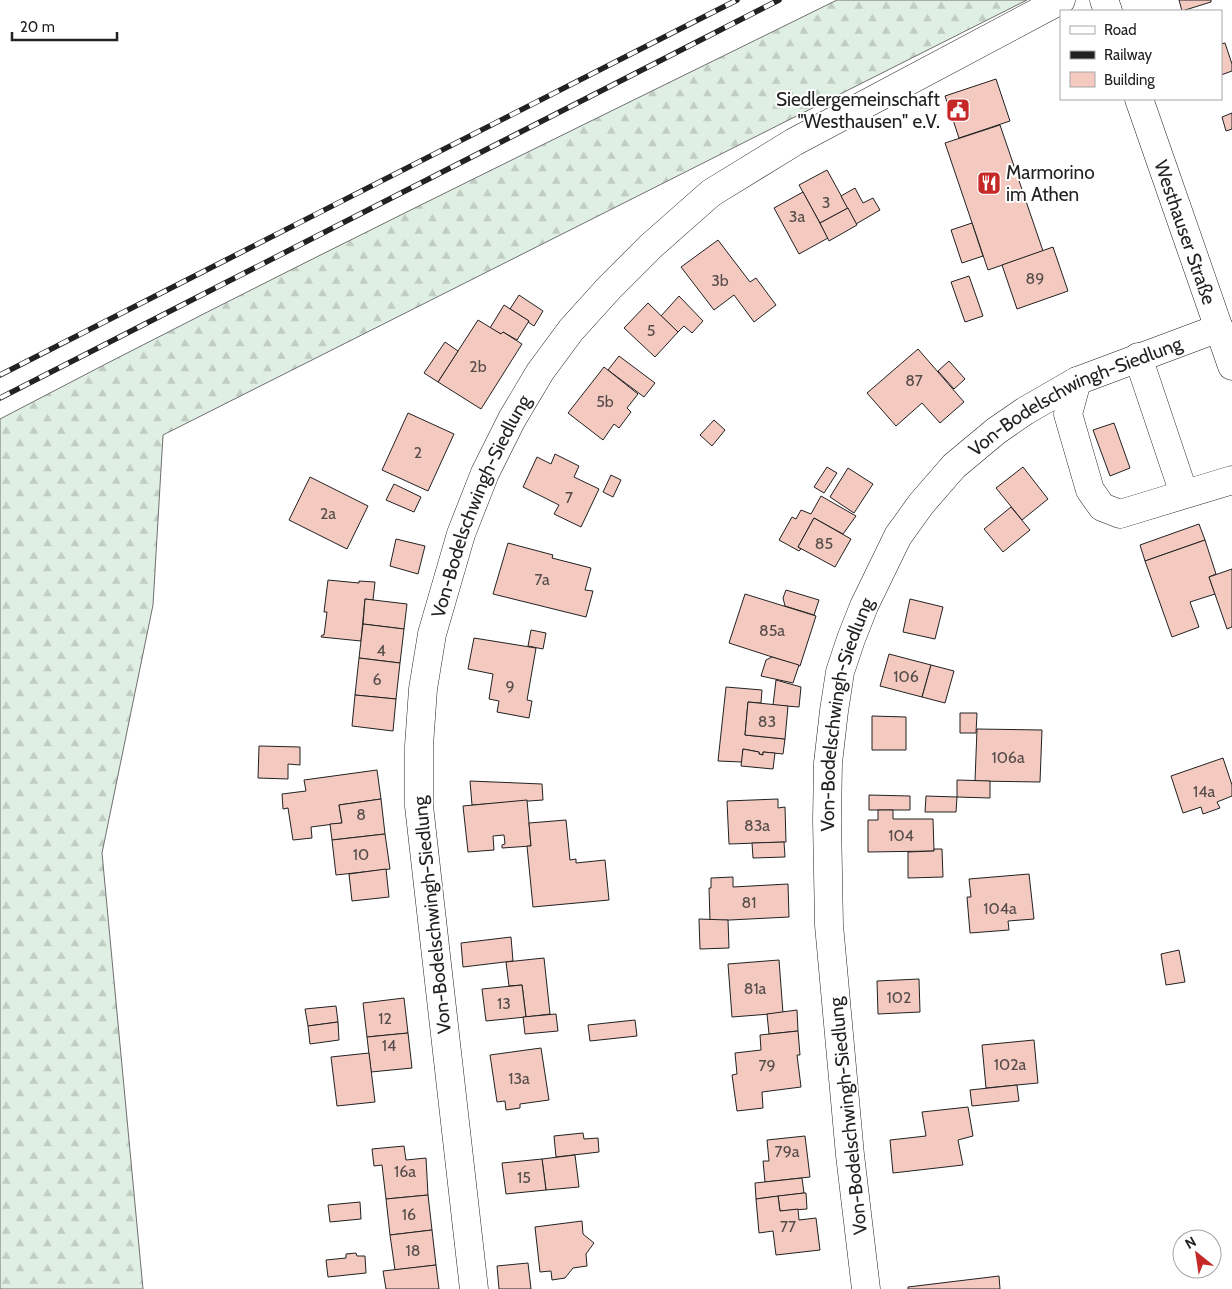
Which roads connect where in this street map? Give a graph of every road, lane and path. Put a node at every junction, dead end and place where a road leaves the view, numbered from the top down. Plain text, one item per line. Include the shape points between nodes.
1 (1061, 0) edge
2 (1139, 100) edge
3 (1219, 328) junction
4 (1138, 357) junction
5 (1232, 366) edge
6 (1078, 381) junction
7 (1232, 480) edge
8 (1184, 494) junction
9 (474, 1289) edge
10 (866, 1289) edge

1 - 9 street, Von-Bodelschwingh-Siedlung via 794,142 711,193 637,260 571,330 540,372 485,474 461,534 432,634 423,688 419,746 419,806
2 - 3 street, Westhauser Straße
3 - 4 street, Von-Bodelschwingh-Siedlung
3 - 5 street, Westhauser Straße
4 - 6 street, Von-Bodelschwingh-Siedlung
4 - 8 street
6 - 8 street via 1068,414 1090,490 1102,507 1120,514
6 - 10 street, Von-Bodelschwingh-Siedlung via 996,431 954,466 921,504 898,536 882,567 840,672 828,763 829,925
7 - 8 street

